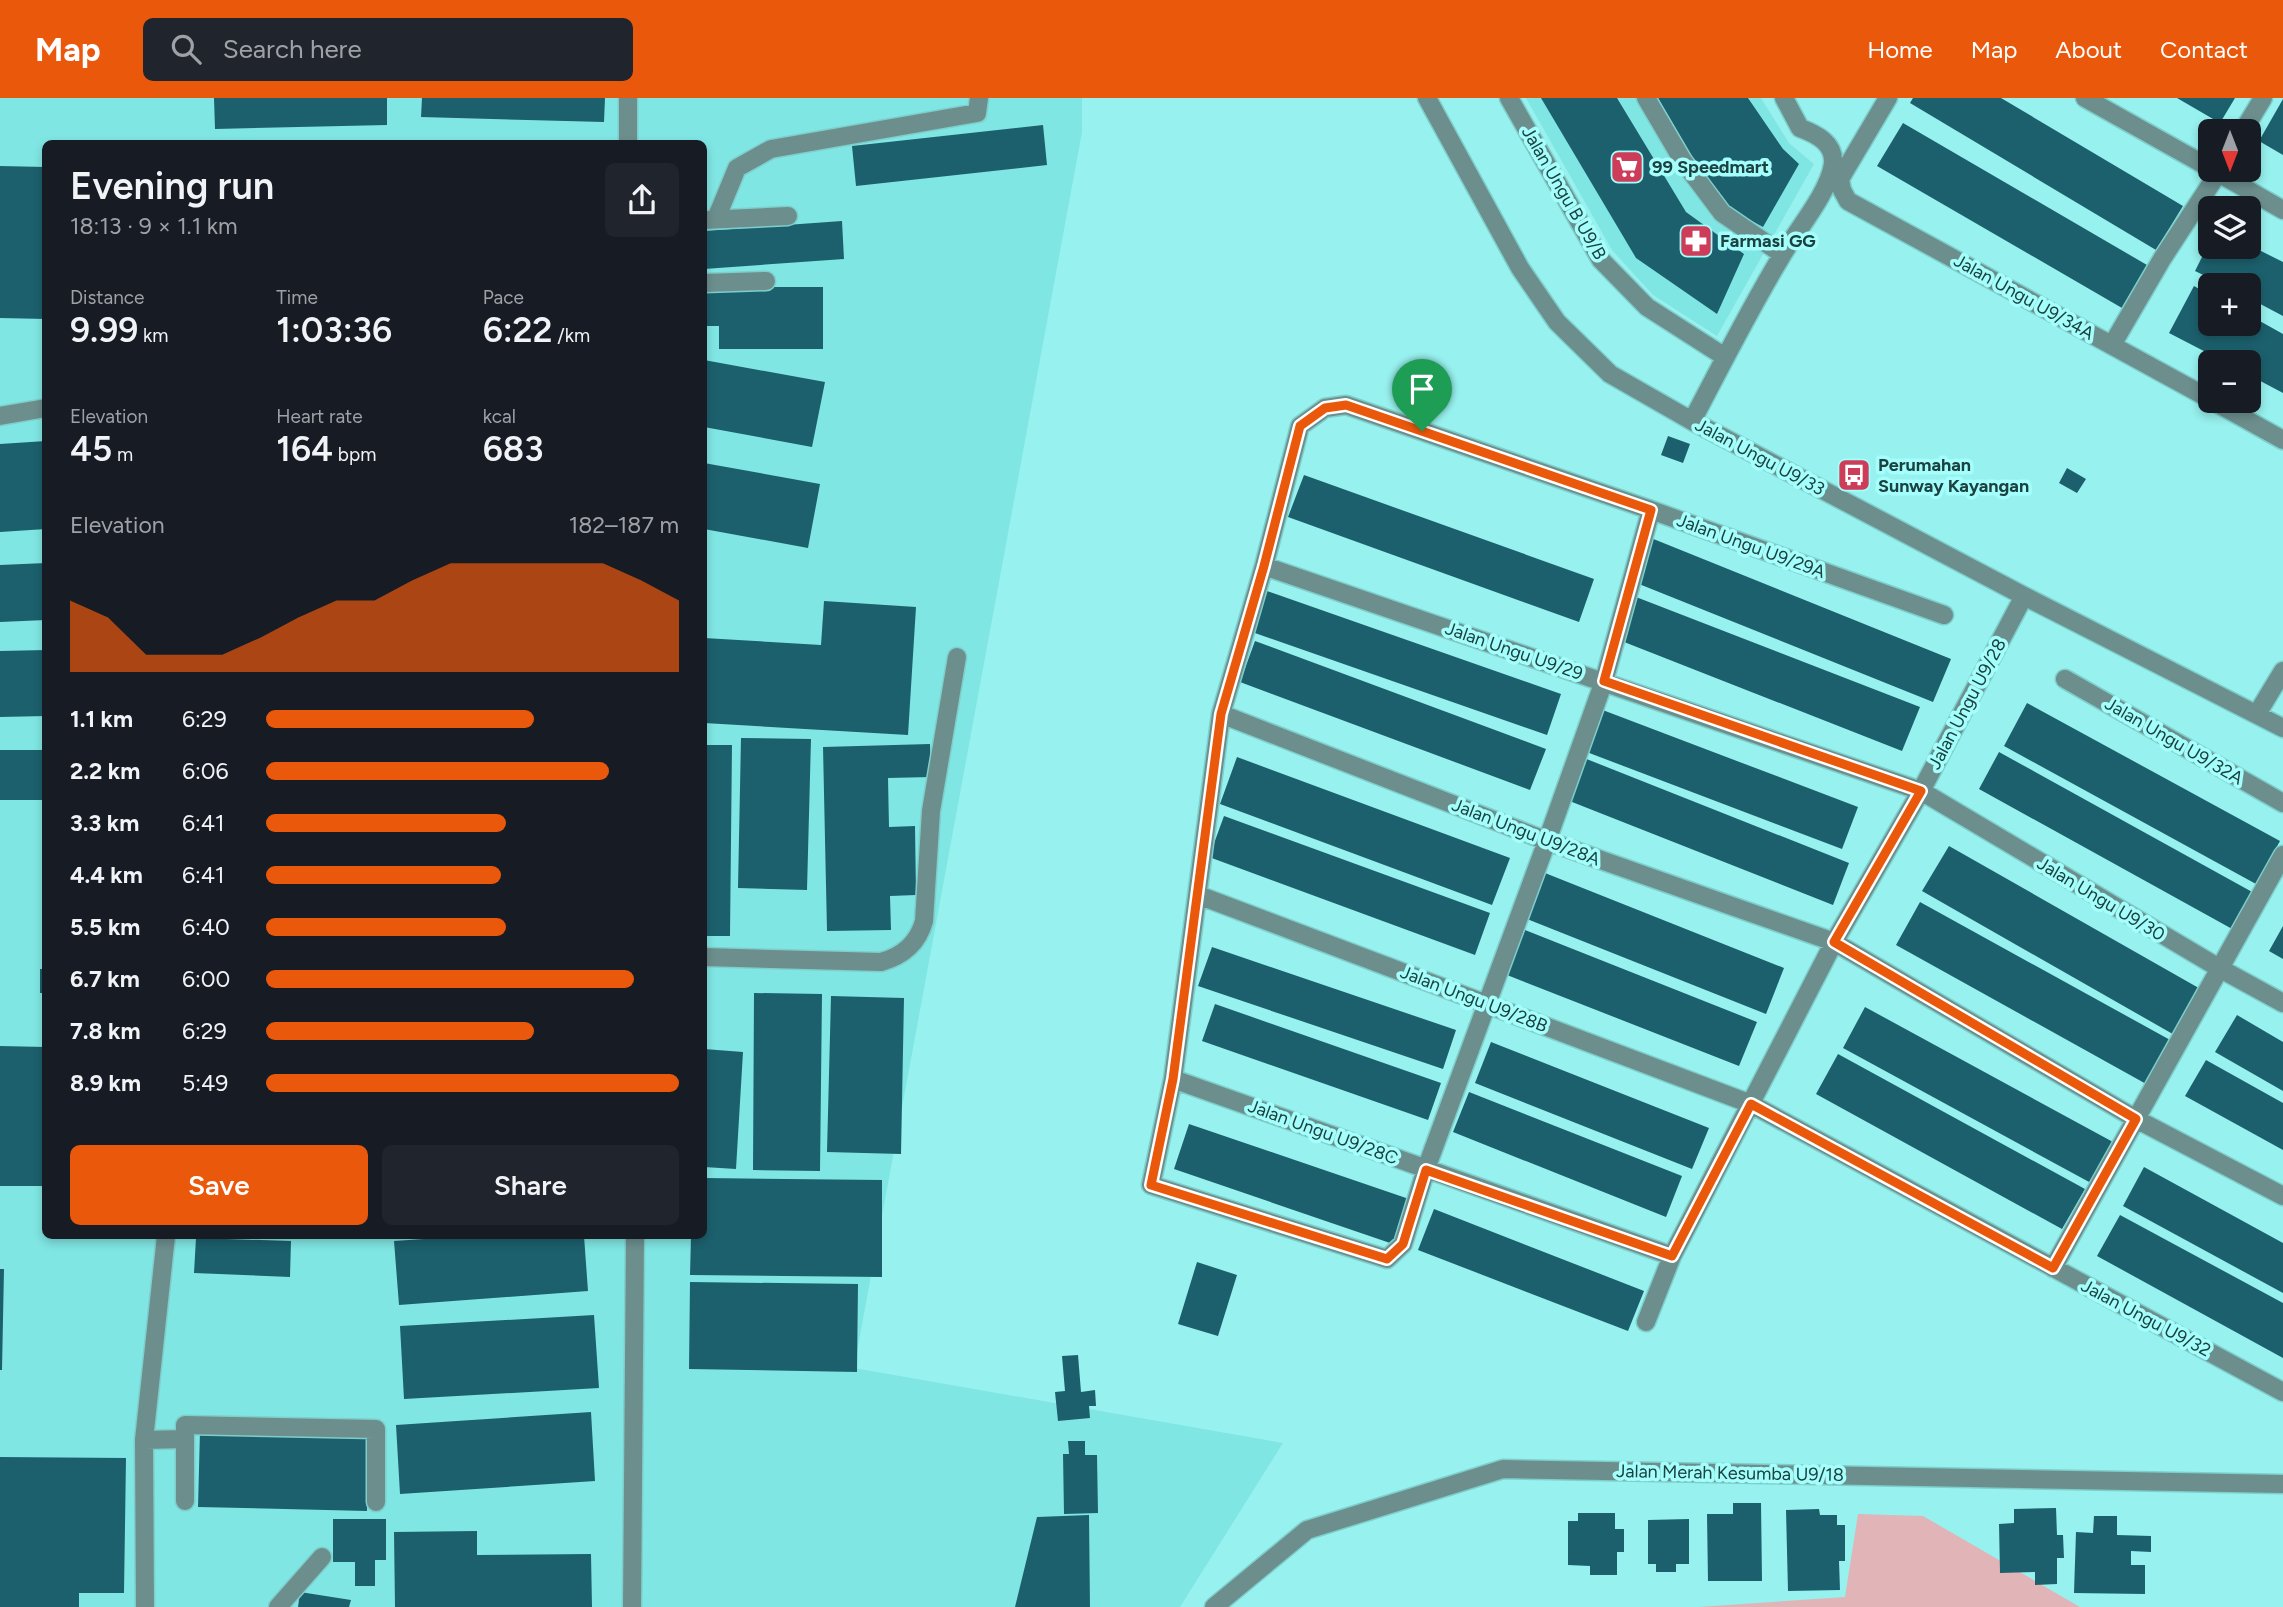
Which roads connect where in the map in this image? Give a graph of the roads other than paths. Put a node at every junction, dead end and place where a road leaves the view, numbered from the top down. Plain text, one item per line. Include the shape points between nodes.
1 (628, 98) edge
2 (979, 98) edge
3 (1427, 98) edge
4 (1509, 98) edge
5 (1646, 98) edge
6 (1784, 98) edge
7 (1888, 98) edge
8 (2085, 98) edge
9 (2263, 98) edge
10 (2250, 119) edge
11 (628, 140) edge
12 (2198, 161) edge
13 (2208, 182) edge
14 (2236, 182) edge
15 (2283, 209) edge
16 (788, 216) dead end
17 (710, 219) edge
18 (1782, 254) junction
19 (766, 281) dead end
20 (707, 283) edge
21 (2112, 345) junction
22 (1725, 357) junction
23 (2198, 393) edge
24 (42, 409) edge
25 (2235, 413) edge
26 (0, 416) edge
27 (1692, 421) junction
28 (2283, 439) edge
29 (1651, 510) junction
30 (1264, 566) junction
31 (2024, 596) junction
32 (1944, 615) dead end
33 (957, 657) dead end
34 (2283, 671) edge
35 (2065, 679) dead end
36 (1604, 681) junction
37 (1221, 714) junction
38 (2257, 714) junction
39 (2283, 728) edge
40 (1921, 791) junction
41 (2283, 803) edge
42 (1547, 841) junction
43 (2283, 855) edge
44 (1198, 895) junction
45 (1834, 942) junction
46 (707, 957) edge
47 (2219, 968) junction
48 (2283, 1003) edge
49 (1487, 1004) junction
50 (1173, 1079) junction
51 (1751, 1104) junction
52 (2136, 1119) junction
53 (1426, 1170) junction
54 (2283, 1196) edge
55 (166, 1239) edge
56 (635, 1239) edge
57 (1672, 1256) junction
58 (2053, 1268) junction
59 (1646, 1322) dead end
60 (2283, 1392) edge
61 (185, 1439) junction
62 (144, 1440) junction
63 (2283, 1484) edge
64 (185, 1502) dead end
65 (376, 1503) dead end
66 (321, 1557) dead end
67 (145, 1607) edge
68 (278, 1607) edge
69 (632, 1607) edge
70 (1214, 1607) edge

1 - 11 street
2 - 17 street via 977,113 771,149 737,168
3 - 27 street, Jalan Ungu U9/33 via 1520,268 1557,321 1610,374
4 - 22 street, Jalan Ungu B U9/B via 1601,260 1647,307
5 - 18 street via 1683,162 1721,212
6 - 18 street via 1800,128 1814,133 1830,148 1833,166 1817,202
7 - 21 street, Jalan Ungu U9/34A via 1840,179 1848,201
8 - 12 street
9 - 10 street
13 - 21 street
14 - 15 street
16 - 17 street
18 - 22 street
19 - 20 street
21 - 23 street, Jalan Ungu U9/34A
22 - 27 street
24 - 26 street
25 - 28 street, Jalan Ungu U9/34A
27 - 31 street, Jalan Ungu U9/33
29 - 30 street, Jalan Ungu U9/29A via 1346,405 1325,408 1300,426
29 - 32 street, Jalan Ungu U9/29A
29 - 36 street
30 - 36 street, Jalan Ungu U9/29
30 - 37 street, Jalan Ungu U9/29A
31 - 38 street, Jalan Ungu U9/33
31 - 40 street, Jalan Ungu U9/28
33 - 46 street via 931,811 924,921 911,946 881,962
34 - 38 street
35 - 41 street, Jalan Ungu U9/32A
36 - 40 street, Jalan Ungu U9/29
36 - 42 street
37 - 42 street, Jalan Ungu U9/28A
37 - 44 street, Jalan Ungu U9/29A
38 - 39 street, Jalan Ungu U9/33
40 - 45 street, Jalan Ungu U9/28
40 - 47 street, Jalan Ungu U9/30
42 - 45 street, Jalan Ungu U9/28A
42 - 49 street
43 - 47 street
44 - 49 street, Jalan Ungu U9/28B
44 - 50 street, Jalan Ungu U9/29A
45 - 51 street, Jalan Ungu U9/28
45 - 52 street, Jalan Ungu U9/28A
47 - 48 street, Jalan Ungu U9/30
47 - 52 street
49 - 51 street, Jalan Ungu U9/28B
49 - 53 street
50 - 53 street, Jalan Ungu U9/28C
50 - 53 street, Jalan Ungu U9/29A via 1151,1185 1387,1259 1403,1244
51 - 57 street, Jalan Ungu U9/28
51 - 58 street, Jalan Ungu U9/32
52 - 54 street, Jalan Ungu U9/28A
52 - 58 street
53 - 57 street, Jalan Ungu U9/28C
55 - 62 street
56 - 69 street
57 - 59 street, Jalan Ungu U9/28
58 - 60 street, Jalan Ungu U9/32
61 - 62 street
61 - 64 street
61 - 65 street via 185,1425 376,1429
62 - 67 street
63 - 70 street, Jalan Merah Kesumba U9/18 via 1503,1469 1307,1530
66 - 68 street

